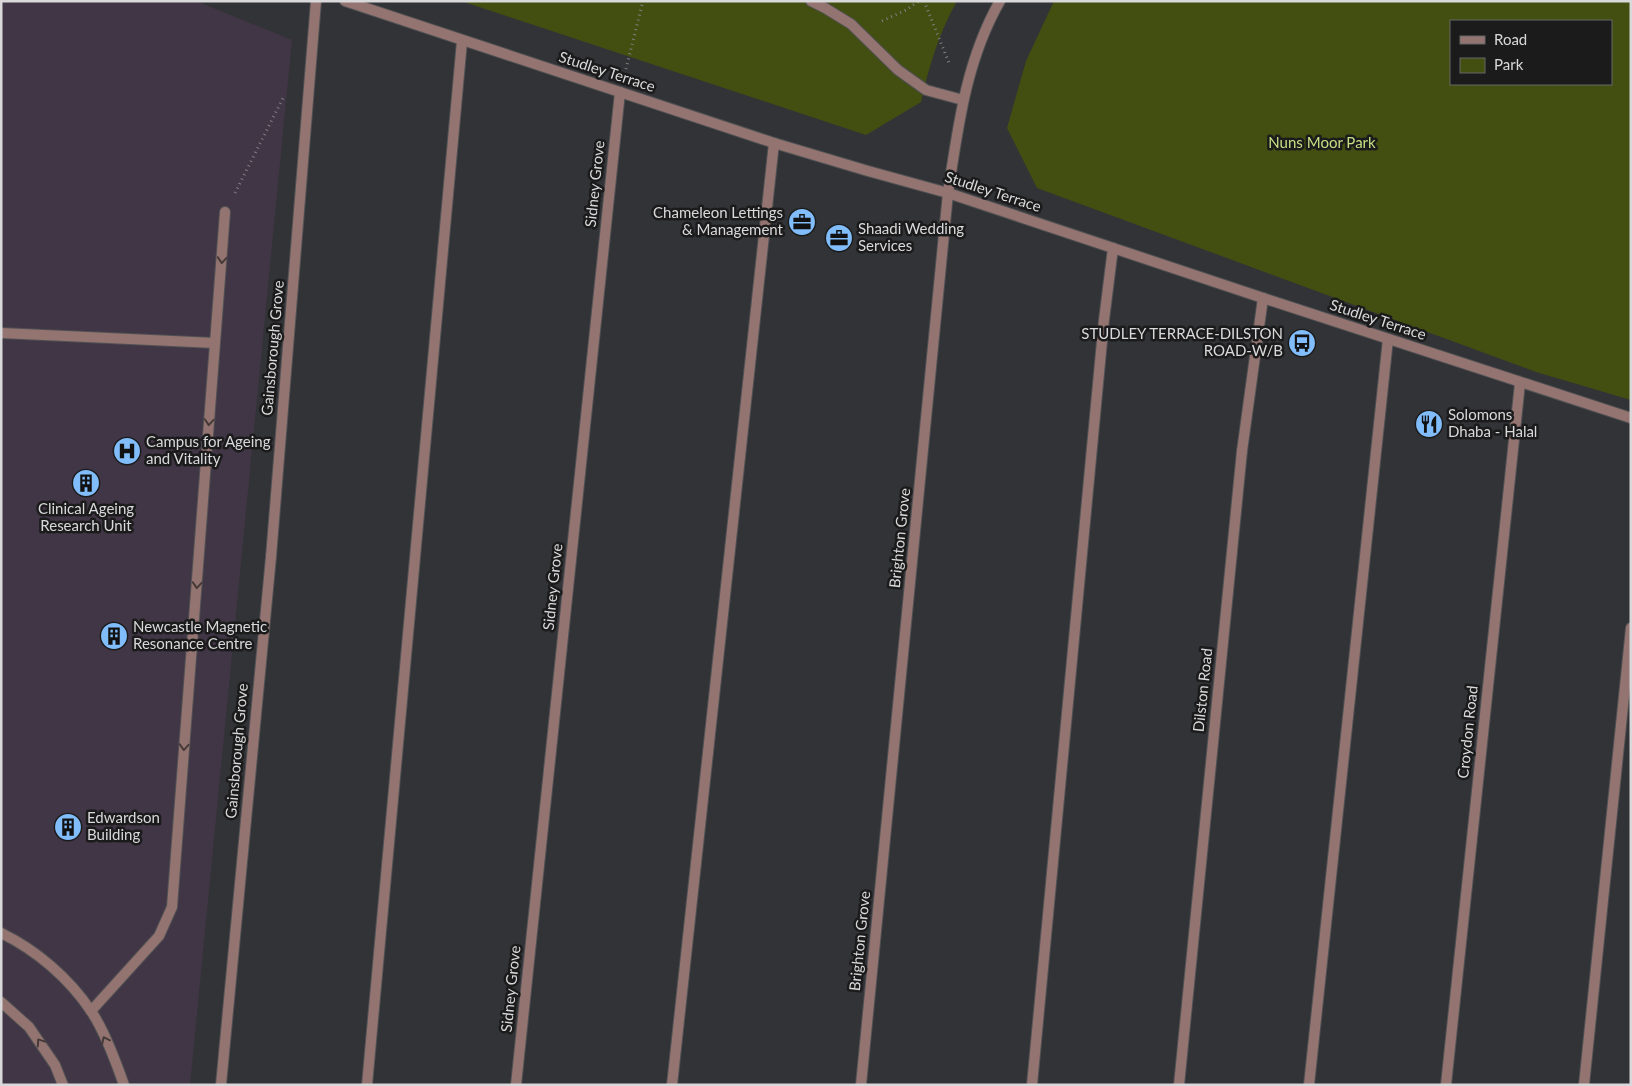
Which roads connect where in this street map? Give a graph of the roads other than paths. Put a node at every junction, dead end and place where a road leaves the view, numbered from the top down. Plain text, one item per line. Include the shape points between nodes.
1 (316, 1) edge
2 (345, 1) edge
3 (811, 1) edge
4 (1000, 1) edge
5 (462, 41) junction
6 (620, 92) junction
7 (963, 100) junction
8 (774, 143) junction
9 (948, 193) junction
10 (225, 212) road end
11 (1113, 248) junction
12 (1263, 298) junction
13 (1, 333) edge
14 (1388, 339) junction
15 (215, 344) junction
16 (1520, 383) junction
17 (1631, 418) edge
18 (1631, 628) edge
19 (1, 933) edge
20 (1, 1002) edge
21 (91, 1011) junction
22 (63, 1085) edge
23 (124, 1085) edge
24 (220, 1085) edge
25 (367, 1085) edge
26 (516, 1085) edge
27 (672, 1085) edge
28 (861, 1085) edge
29 (1032, 1085) edge
30 (1179, 1085) edge
31 (1309, 1085) edge
32 (1446, 1085) edge
33 (1584, 1085) edge

1 - 24 street, Gainsborough Grove via 271,557
2 - 5 street, Studley Terrace
3 - 7 street via 851,24 898,70 926,90
4 - 7 street, Brighton Grove via 974,61
5 - 6 street, Studley Terrace
5 - 25 street
6 - 8 street, Studley Terrace
6 - 26 street, Sidney Grove
7 - 9 street, Brighton Grove
8 - 9 street, Studley Terrace
8 - 27 street
9 - 11 street, Studley Terrace
9 - 28 street, Brighton Grove
10 -> 15 street
11 - 12 street, Studley Terrace
11 - 29 street
12 - 14 street, Studley Terrace
12 - 30 street, Dilston Road via 1242,451
13 - 15 street
14 - 16 street, Studley Terrace
14 - 31 street
15 -> 21 street via 172,907 159,936
16 - 17 street, Studley Terrace
16 - 32 street, Croydon Road
18 - 33 street
19 - 21 street via 55,969
22 -> 20 street via 55,1064 29,1027
23 -> 21 street

